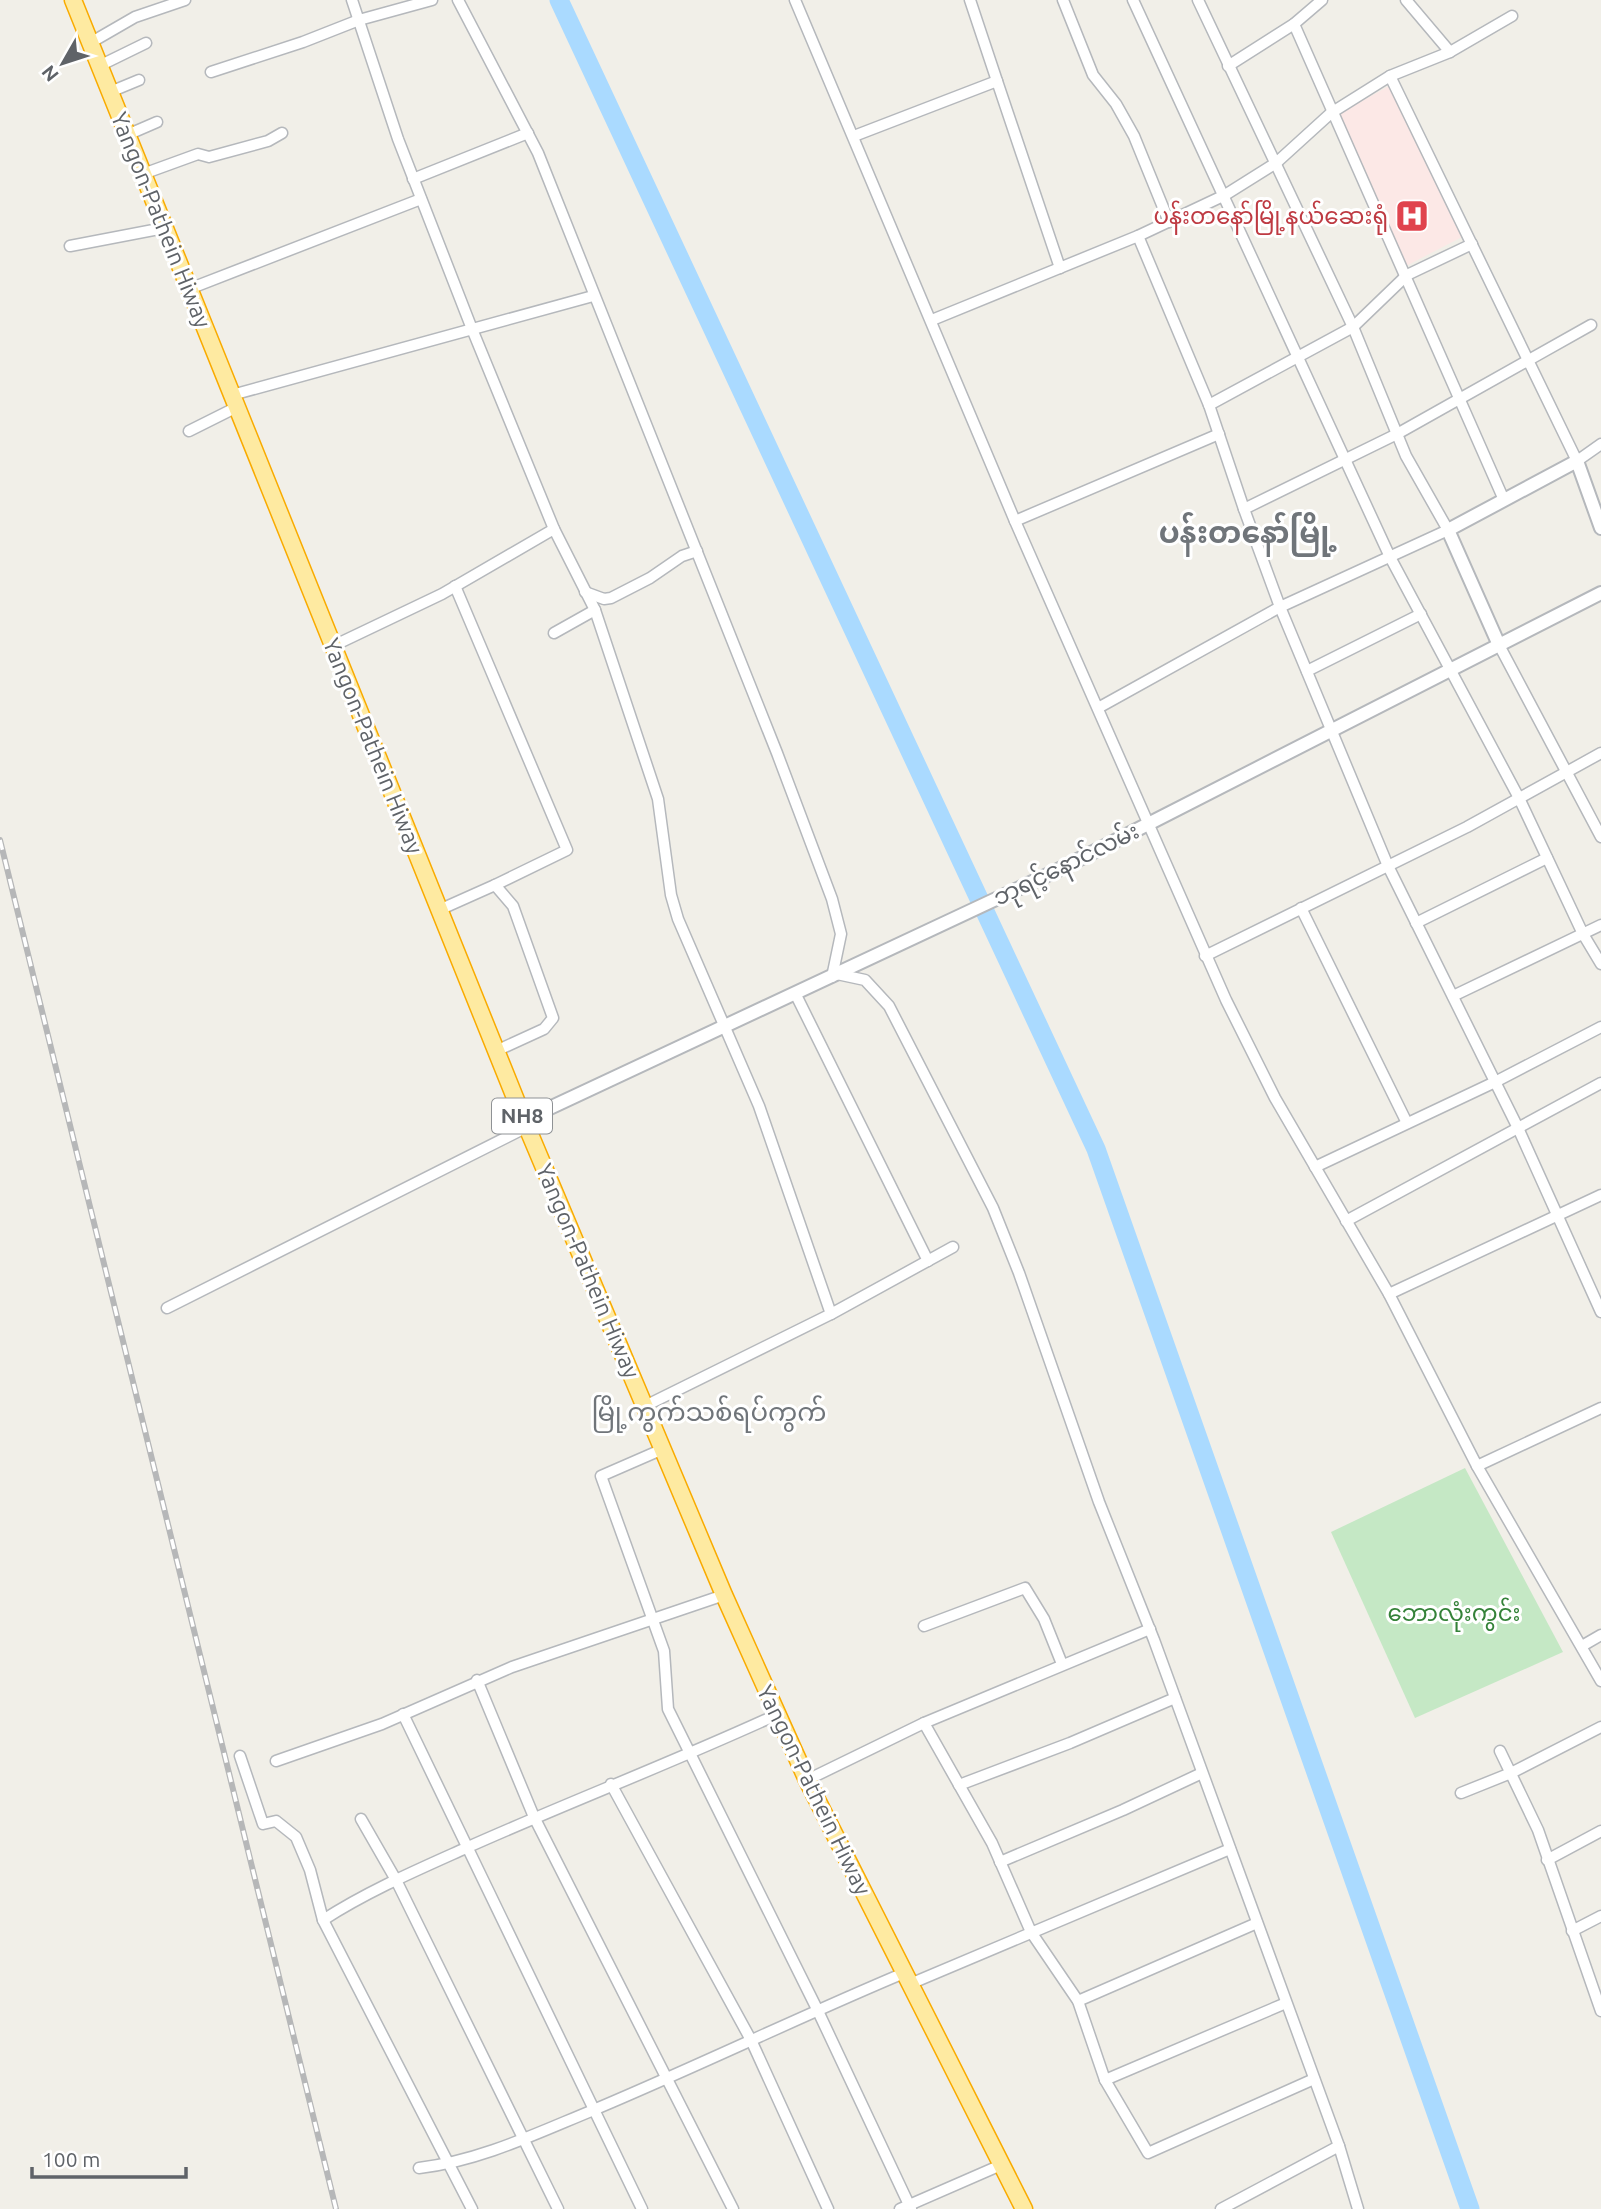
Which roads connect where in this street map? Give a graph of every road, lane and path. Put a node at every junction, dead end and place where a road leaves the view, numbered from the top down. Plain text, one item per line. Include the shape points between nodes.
1 (73, 0) edge
2 (185, 0) edge
3 (352, 0) edge
4 (432, 0) edge
5 (458, 0) edge
6 (795, 0) edge
7 (970, 0) edge
8 (1063, 0) edge
9 (1133, 0) edge
10 (1198, 0) edge
11 (1322, 0) edge
12 (1406, 0) edge
13 (1512, 16) dead end
14 (359, 20) junction
15 (1294, 24) junction
16 (90, 43) junction
17 (146, 43) dead end
18 (1450, 52) junction
19 (99, 66) junction
20 (1228, 66) junction
21 (211, 72) dead end
22 (1390, 76) junction
23 (139, 80) dead end
24 (997, 81) junction
25 (110, 92) junction
26 (1331, 113) junction
27 (157, 122) dead end
28 (528, 133) junction
29 (282, 134) dead end
30 (127, 135) junction
31 (854, 136) junction
32 (1276, 163) junction
33 (142, 174) junction
34 (413, 179) junction
35 (1225, 195) junction
36 (421, 199) junction
37 (1169, 222) junction
38 (164, 228) junction
39 (1138, 236) junction
40 (1472, 244) junction
41 (70, 246) dead end
42 (1060, 268) junction
43 (1407, 275) junction
44 (189, 289) junction
45 (593, 296) junction
46 (932, 320) junction
47 (1591, 325) dead end
48 (1353, 327) junction
49 (472, 329) junction
50 (1298, 357) junction
51 (1528, 360) junction
52 (1458, 399) junction
53 (234, 401) junction
54 (1209, 405) junction
55 (189, 431) dead end
56 (1219, 434) junction
57 (1397, 434) junction
58 (1601, 444) edge
59 (1345, 458) junction
60 (1577, 461) junction
61 (1504, 500) junction
62 (1244, 509) junction
63 (1015, 521) junction
64 (1601, 528) edge
65 (554, 529) junction
66 (1448, 530) junction
67 (698, 551) junction
68 (1390, 557) junction
69 (455, 586) junction
70 (584, 592) junction
71 (1601, 593) edge
72 (1280, 607) junction
73 (595, 610) junction
74 (1421, 614) junction
75 (554, 633) dead end
76 (1499, 645) junction
77 (332, 646) junction
78 (1450, 670) junction
79 (1307, 671) junction
80 (1098, 708) junction
81 (1332, 729) junction
82 (1601, 752) edge
83 (1565, 772) junction
84 (1519, 798) junction
85 (1148, 824) junction
86 (1601, 837) edge
87 (1547, 858) junction
88 (1388, 866) junction
89 (495, 885) junction
90 (1301, 908) junction
91 (439, 910) junction
92 (1416, 923) junction
93 (1601, 925) edge
94 (1583, 934) junction
95 (1205, 956) junction
96 (1601, 964) edge
97 (837, 975) junction
98 (796, 993) junction
99 (1452, 996) junction
100 (724, 1026) junction
101 (1601, 1027) edge
102 (496, 1051) junction
103 (1495, 1082) junction
104 (1601, 1083) edge
105 (1407, 1123) junction
106 (525, 1124) junction
107 (1518, 1128) junction
108 (1315, 1167) junction
109 (1601, 1195) edge
110 (1559, 1215) junction
111 (1346, 1221) junction
112 (953, 1247) dead end
113 (928, 1261) junction
114 (1389, 1294) junction
115 (1600, 1307) edge
116 (167, 1308) dead end
117 (831, 1314) junction
118 (645, 1406) junction
119 (1601, 1408) edge
120 (663, 1450) junction
121 (1477, 1466) junction
122 (724, 1595) junction
123 (653, 1620) junction
124 (924, 1626) dead end
125 (1150, 1629) junction
126 (1601, 1635) edge
127 (1582, 1646) junction
128 (1062, 1664) junction
129 (477, 1680) junction
130 (1601, 1681) edge
131 (1175, 1698) junction
132 (403, 1714) junction
133 (776, 1715) junction
134 (924, 1723) junction
135 (1601, 1727) edge
136 (1500, 1751) dead end
137 (690, 1754) junction
138 (240, 1756) dead end
139 (276, 1761) dead end
140 (1202, 1773) junction
141 (1511, 1773) junction
142 (807, 1780) junction
143 (611, 1784) junction
144 (959, 1785) junction
145 (1461, 1793) dead end
146 (534, 1817) junction
147 (361, 1819) dead end
148 (1601, 1831) edge
149 (466, 1848) junction
150 (1230, 1849) junction
151 (1547, 1860) junction
152 (1000, 1862) junction
153 (396, 1880) junction
154 (1601, 1916) edge
155 (323, 1920) junction
156 (1257, 1923) junction
157 (1031, 1931) junction
158 (1572, 1931) junction
159 (907, 1978) junction
160 (1078, 2001) junction
161 (1286, 2003) junction
162 (1600, 2004) edge
163 (817, 2009) junction
164 (751, 2040) junction
165 (669, 2078) junction
166 (1314, 2079) junction
167 (1105, 2080) junction
168 (593, 2110) junction
169 (524, 2139) junction
170 (1339, 2146) junction
171 (449, 2165) junction
172 (1001, 2165) junction
173 (419, 2168) dead end
174 (907, 2208) edge
175 (472, 2209) edge
176 (558, 2209) edge
177 (642, 2209) edge
178 (733, 2209) edge
179 (828, 2209) edge
180 (1024, 2209) edge
181 (1221, 2209) edge
182 (1358, 2209) edge

1 - 16 highway, Yangon-Pathein Hiway / NH8
2 - 16 street via 135,18
3 - 14 street
4 - 14 street
5 - 28 street
6 - 31 street
7 - 24 street
8 - 37 street via 1093,75 1134,136
9 - 35 street
10 - 20 street
11 - 15 street
12 - 18 street
13 - 18 street
14 - 21 street
14 - 34 street
15 - 20 street
15 - 26 street
16 - 19 highway, Yangon-Pathein Hiway / NH8
17 - 19 street
18 - 22 street
19 - 25 highway, Yangon-Pathein Hiway / NH8
20 - 32 street
22 - 26 street
22 - 40 street
23 - 25 street
24 - 31 street
24 - 42 street
25 - 30 highway, Yangon-Pathein Hiway / NH8
26 - 32 street
26 - 43 street
27 - 30 street
28 - 34 street
28 - 45 street
29 - 33 street via 209,158 198,154
30 - 33 highway, Yangon-Pathein Hiway / NH8
31 - 46 street
32 - 35 street
32 - 48 street
33 - 38 highway, Yangon-Pathein Hiway / NH8
34 - 36 street
35 - 37 street
35 - 50 street
36 - 44 street
36 - 49 street
37 - 39 street
38 - 41 street
38 - 44 highway, Yangon-Pathein Hiway / NH8
39 - 42 street
39 - 54 street
40 - 43 street
40 - 51 street
42 - 46 street
43 - 48 street
43 - 52 street
44 - 53 highway, Yangon-Pathein Hiway / NH8
45 - 49 street
45 - 67 street
46 - 63 street
47 - 51 street
48 - 50 street
48 - 57 street
49 - 53 street
49 - 65 street
50 - 54 street
50 - 59 street
51 - 52 street
51 - 60 street
52 - 57 street
52 - 61 street
53 - 55 street
53 - 77 highway, Yangon-Pathein Hiway / NH8
54 - 56 street
56 - 62 street
56 - 63 street
57 - 59 street
57 - 66 street
58 - 60 street
59 - 62 street
59 - 68 street
60 - 61 street
60 - 64 street
61 - 66 street
62 - 72 street
63 - 80 street
65 - 69 street
65 - 70 street
66 - 68 street
66 - 76 street
67 - 70 street via 611,598
67 - 97 street via 832,899 841,934
68 - 72 street
68 - 74 street
69 - 77 street
69 - 89 street via 567,850
70 - 73 street
71 - 76 street, ဘုရင့်နောင်လမ်း
72 - 79 street
72 - 80 street
73 - 75 street
73 - 100 street via 658,799 678,919
74 - 78 street
74 - 79 street
76 - 78 street, ဘုရင့်နောင်လမ်း
76 - 83 street
77 - 91 highway, Yangon-Pathein Hiway / NH8
78 - 81 street, ဘုရင့်နောင်လမ်း
78 - 84 street
79 - 81 street
80 - 85 street
81 - 85 street, ဘုရင့်နောင်လမ်း
81 - 88 street
82 - 83 street
83 - 84 street
83 - 86 street
84 - 87 street
84 - 88 street
85 - 95 street
85 - 97 street, ဘုရင့်နောင်လမ်း
87 - 92 street
87 - 94 street
88 - 90 street
88 - 92 street
89 - 91 street
89 - 102 street via 513,906 553,1018 544,1029
90 - 95 street
90 - 105 street
91 - 102 highway, Yangon-Pathein Hiway / NH8
92 - 99 street
93 - 94 street
94 - 96 street
94 - 99 street
95 - 108 street via 1275,1098
97 - 98 street, ဘုရင့်နောင်လမ်း
97 - 125 street via 865,981 889,1006 993,1208
98 - 100 street, ဘုရင့်နောင်လမ်း
98 - 113 street
99 - 103 street
100 - 106 street, ဘုရင့်နောင်လမ်း
100 - 117 street via 759,1106
101 - 103 street
102 - 106 highway, Yangon-Pathein Hiway / NH8
103 - 105 street
103 - 107 street
104 - 107 street
105 - 108 street
106 - 116 street
106 - 118 highway, Yangon-Pathein Hiway / NH8
107 - 110 street
107 - 111 street
108 - 111 street
109 - 110 street
110 - 114 street
110 - 115 street
111 - 114 street
112 - 113 street
113 - 117 street
114 - 121 street
117 - 118 street
118 - 120 highway, Yangon-Pathein Hiway / NH8
119 - 121 street
120 - 122 highway, Yangon-Pathein Hiway / NH8
120 - 123 street via 601,1476
121 - 127 street
122 - 123 street
122 - 133 highway, Yangon-Pathein Hiway / NH8
123 - 129 street
123 - 137 street via 664,1651 668,1709
124 - 128 street via 1025,1588 1044,1619
125 - 128 street
125 - 131 street
126 - 127 street
127 - 130 street
128 - 134 street
129 - 132 street
129 - 146 street
131 - 140 street
131 - 144 street
132 - 139 street
132 - 149 street
133 - 137 street
133 - 142 highway, Yangon-Pathein Hiway / NH8
134 - 142 street
134 - 144 street
135 - 141 street
136 - 141 street
137 - 143 street
137 - 163 street
138 - 155 street via 263,1824 276,1821 296,1837
140 - 150 street
140 - 152 street
141 - 145 street
141 - 151 street
142 - 159 highway, Yangon-Pathein Hiway / NH8
143 - 146 street
143 - 164 street
144 - 152 street
146 - 149 street
146 - 165 street
147 - 153 street
148 - 151 street
149 - 153 street
149 - 168 street
150 - 156 street
150 - 157 street
151 - 158 street
152 - 157 street
153 - 155 street
153 - 169 street
154 - 158 street
155 - 171 street
156 - 160 street
156 - 161 street
157 - 159 street
157 - 160 street
158 - 162 street
159 - 163 street
159 - 172 highway, Yangon-Pathein Hiway / NH8
160 - 167 street
161 - 166 street
161 - 167 street
163 - 164 street
163 - 174 street
164 - 165 street
164 - 179 street
165 - 168 street
165 - 178 street
166 - 167 street via 1147,2153
166 - 170 street
168 - 169 street
168 - 177 street
169 - 171 street
169 - 176 street
170 - 181 street
170 - 182 street
171 - 173 street
171 - 175 street
172 - 174 street
172 - 180 highway, Yangon-Pathein Hiway / NH8

